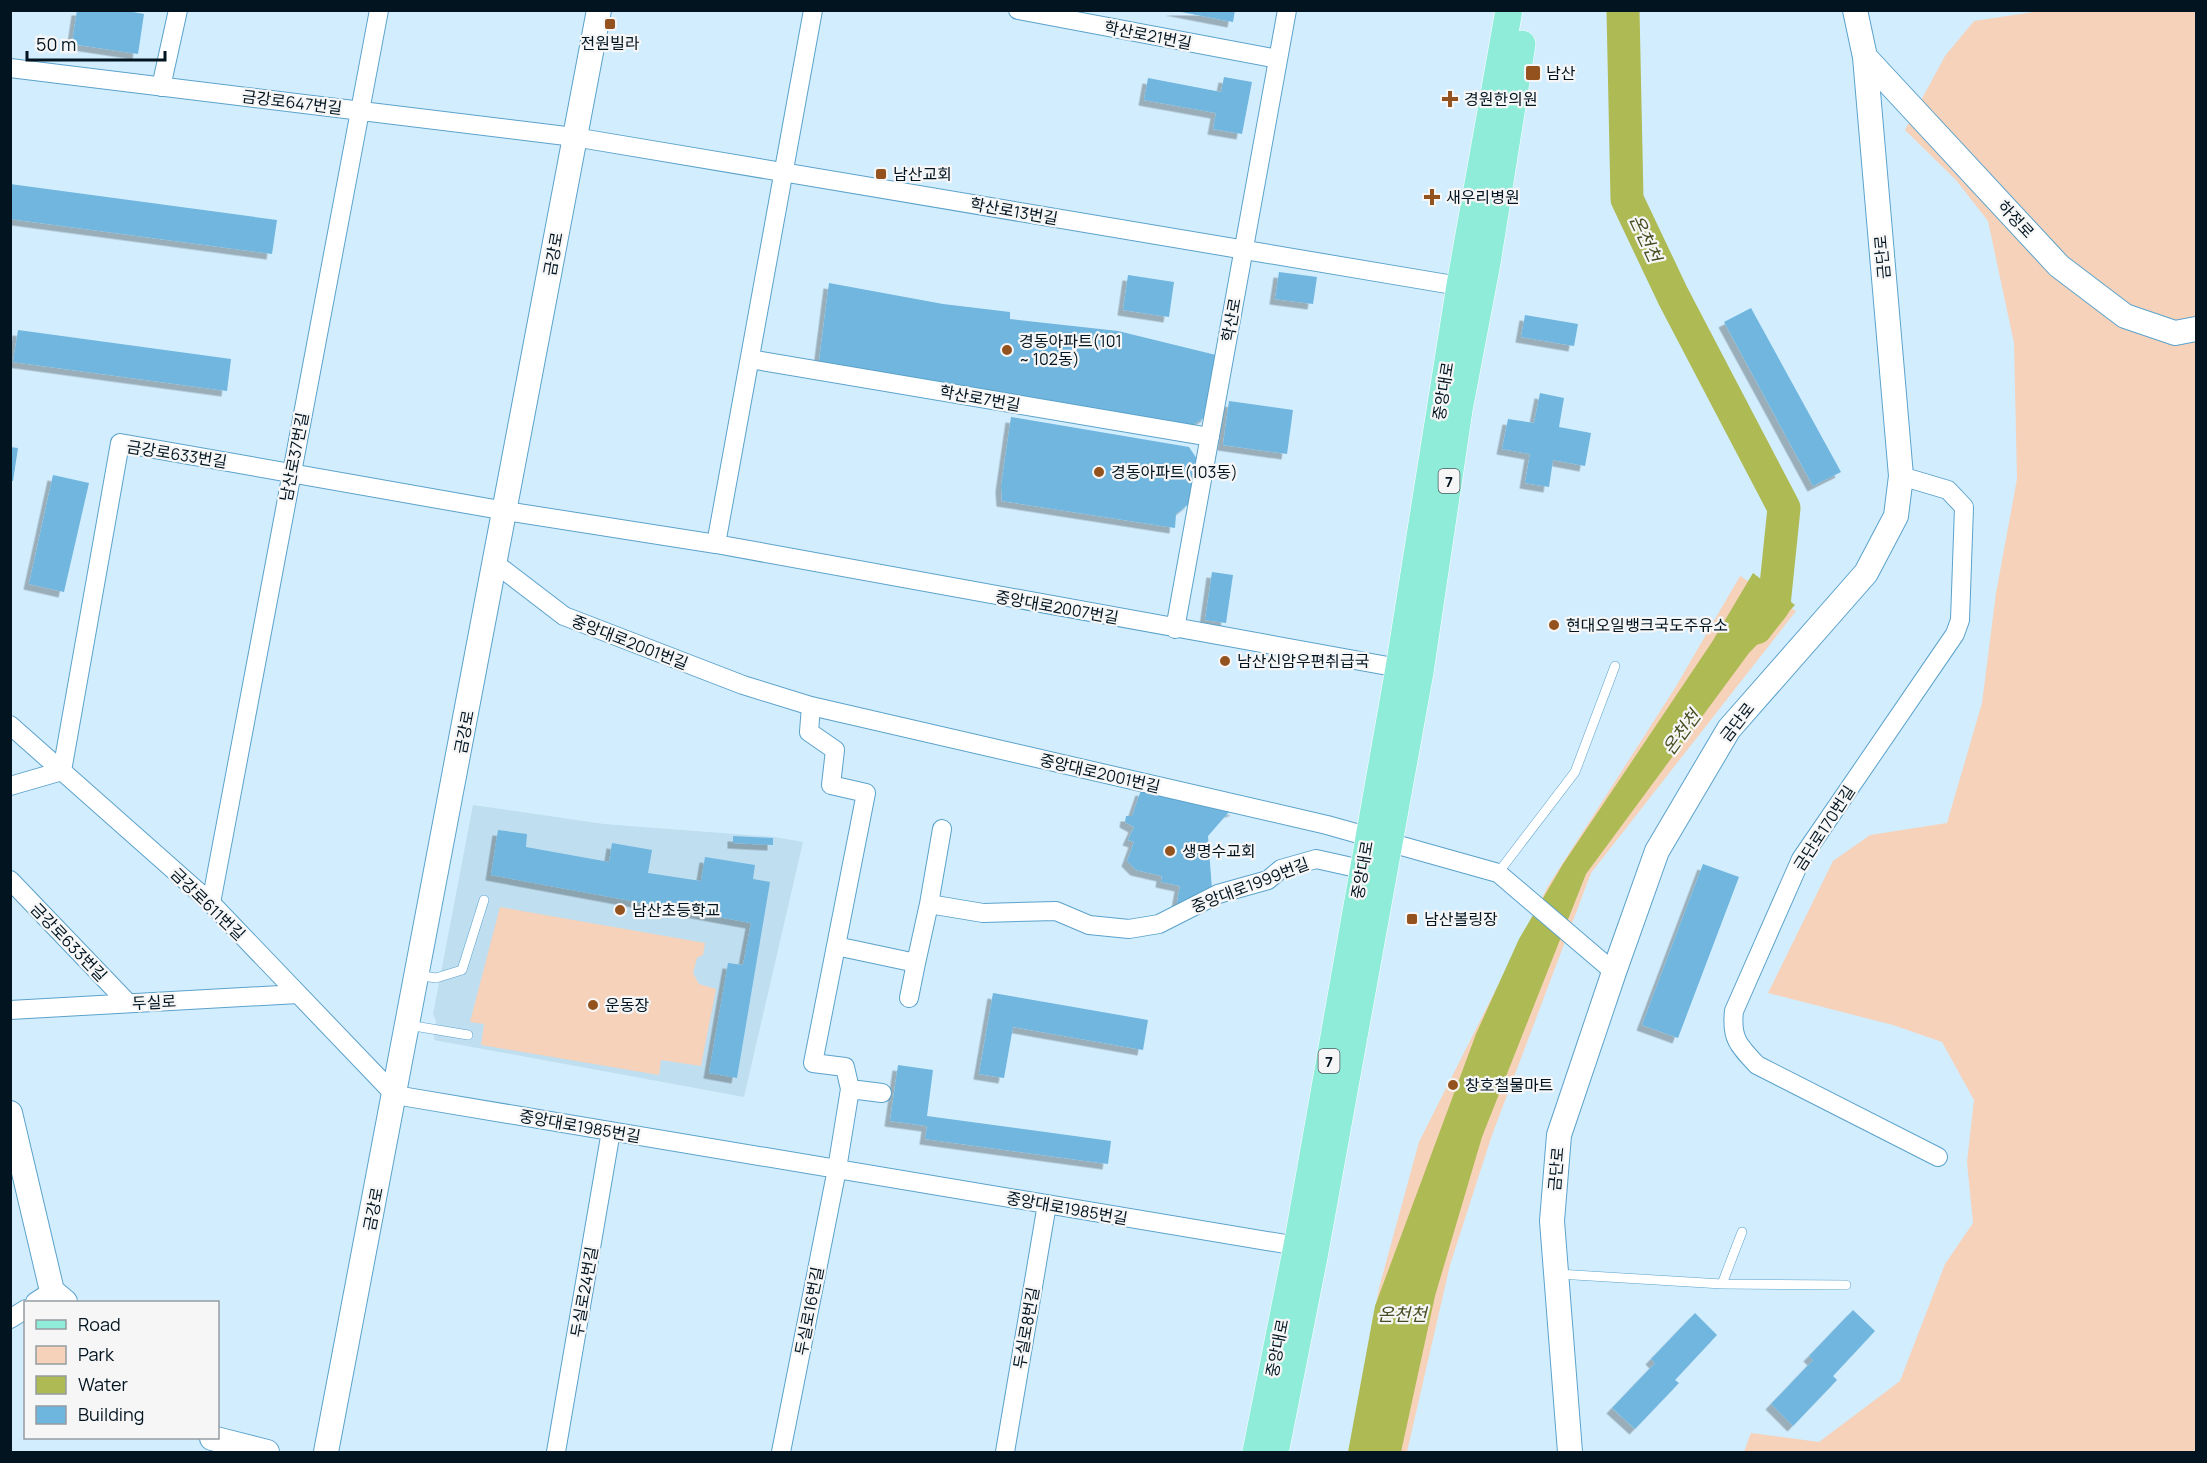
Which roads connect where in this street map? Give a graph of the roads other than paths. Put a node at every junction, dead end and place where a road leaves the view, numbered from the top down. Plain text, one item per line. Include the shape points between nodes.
1 (178, 10) edge
2 (380, 10) edge
3 (599, 10) edge
4 (813, 10) edge
5 (1018, 10) edge
6 (1287, 10) edge
7 (1509, 10) edge
8 (1527, 10) edge
9 (1855, 10) edge
10 (1865, 57) junction
11 (1278, 59) junction
12 (10, 68) edge
13 (161, 87) junction
14 (360, 110) junction
15 (574, 137) junction
16 (783, 172) junction
17 (1244, 250) junction
18 (1471, 288) junction
19 (2196, 328) edge
20 (750, 358) junction
21 (1210, 438) junction
22 (290, 473) junction
23 (1901, 476) junction
24 (506, 511) junction
25 (716, 544) junction
26 (496, 564) junction
27 (1175, 629) junction
28 (1615, 666) dead end
29 (1409, 670) junction
30 (811, 706) junction
31 (10, 724) edge
32 (62, 771) junction
33 (10, 786) edge
34 (942, 829) dead end
35 (1378, 841) junction
36 (1361, 869) junction
37 (1498, 873) junction
38 (10, 880) edge
39 (484, 900) dead end
40 (211, 903) junction
41 (929, 904) junction
42 (836, 946) junction
43 (916, 963) junction
44 (1614, 972) junction
45 (417, 975) junction
46 (298, 994) junction
47 (909, 998) dead end
48 (128, 1004) junction
49 (10, 1010) edge
50 (408, 1025) junction
51 (468, 1035) dead end
52 (850, 1089) junction
53 (882, 1093) dead end
54 (395, 1095) junction
55 (10, 1113) edge
56 (611, 1131) junction
57 (1938, 1157) dead end
58 (837, 1169) junction
59 (1047, 1204) junction
60 (1742, 1232) dead end
61 (1297, 1246) junction
62 (1556, 1274) junction
63 (1722, 1284) junction
64 (1846, 1284) dead end
65 (51, 1299) edge
66 (24, 1310) edge
67 (10, 1319) edge
68 (209, 1443) edge
69 (267, 1452) edge
70 (326, 1452) edge
71 (556, 1452) edge
72 (781, 1452) edge
73 (1005, 1452) edge
74 (1256, 1452) edge
75 (1275, 1452) edge
76 (1570, 1452) edge

1 - 13 street
2 - 14 street, 남산로37번길
3 - 15 street, 금강로
4 - 16 street
5 - 11 street, 학산로21번길
6 - 11 street, 학산로
7 - 18 main road, 중앙대로 / 7
8 - 18 main road, 중앙대로 / 7
9 - 10 street, 금단로
10 - 19 street, 하정로 via 2059,266 2125,316 2175,333
10 - 23 street, 금단로
11 - 17 street, 학산로
12 - 13 street, 금강로647번길
13 - 14 street, 금강로647번길
14 - 15 street, 금강로647번길
14 - 22 street, 남산로37번길
15 - 16 street, 학산로13번길
15 - 24 street, 금강로
16 - 17 street, 학산로13번길
16 - 20 street
17 - 18 street
17 - 21 street, 학산로
18 - 29 main road, 중앙대로 / 7 via 1459,410
20 - 21 street, 학산로7번길
20 - 25 street
21 - 27 street, 학산로
22 - 24 street, 금강로633번길
22 - 32 street, 금강로633번길 via 120,443
22 - 40 street, 남산로37번길
23 - 44 street, 금단로 via 1896,516 1866,573 1729,729 1663,841
23 - 57 street, 금단로170번길 via 1948,490 1964,507 1960,620 1955,634 1801,859 1734,1011 1732,1031 1740,1047 1757,1065
24 - 25 street, 중앙대로2007번길
24 - 26 street, 금강로
25 - 27 street, 중앙대로2007번길
26 - 30 street, 중앙대로2001번길 via 564,616 743,685
26 - 45 street, 금강로
27 - 29 street, 중앙대로2007번길
28 - 37 lane via 1575,772
29 - 35 main road, 중앙대로 / 7
30 - 35 street, 중앙대로2001번길 via 1327,825
30 - 42 street via 809,732 835,750 831,785 866,794
31 - 32 street, 금강로611번길
32 - 33 street
32 - 40 street, 금강로611번길
34 - 41 street
35 - 36 main road, 중앙대로 / 7
35 - 37 street, 중앙대로
35 - 75 main road, 중앙대로 / 7 via 1314,1257
36 - 41 street, 중앙대로1999번길 via 1316,859 1281,869 1268,880 1218,894 1159,924 1129,928 1089,925 1056,911 983,913
36 - 61 main road, 중앙대로 / 7
37 - 44 street
38 - 48 street, 금강로633번길
39 - 45 lane via 462,970 436,978
40 - 46 street, 금강로611번길
41 - 43 street
42 - 43 street
42 - 52 street via 813,1063 845,1068
43 - 47 street
44 - 62 street, 금단로 via 1559,1135 1552,1221
45 - 50 street, 금강로
46 - 48 street, 두실로
46 - 54 street, 금강로611번길
48 - 49 street, 두실로
50 - 51 lane
50 - 54 street, 금강로
52 - 53 street
52 - 58 street
54 - 56 street, 중앙대로1985번길
54 - 70 street, 금강로
55 - 65 street
56 - 58 street, 중앙대로1985번길
56 - 71 street, 두실로24번길
58 - 59 street, 중앙대로1985번길
58 - 72 street, 두실로16번길
59 - 61 street, 중앙대로1985번길
59 - 73 street, 두실로8번길
60 - 63 lane
61 - 74 main road, 중앙대로 / 7
62 - 63 lane
62 - 76 street, 금단로
63 - 64 lane
66 - 67 street
68 - 69 street

